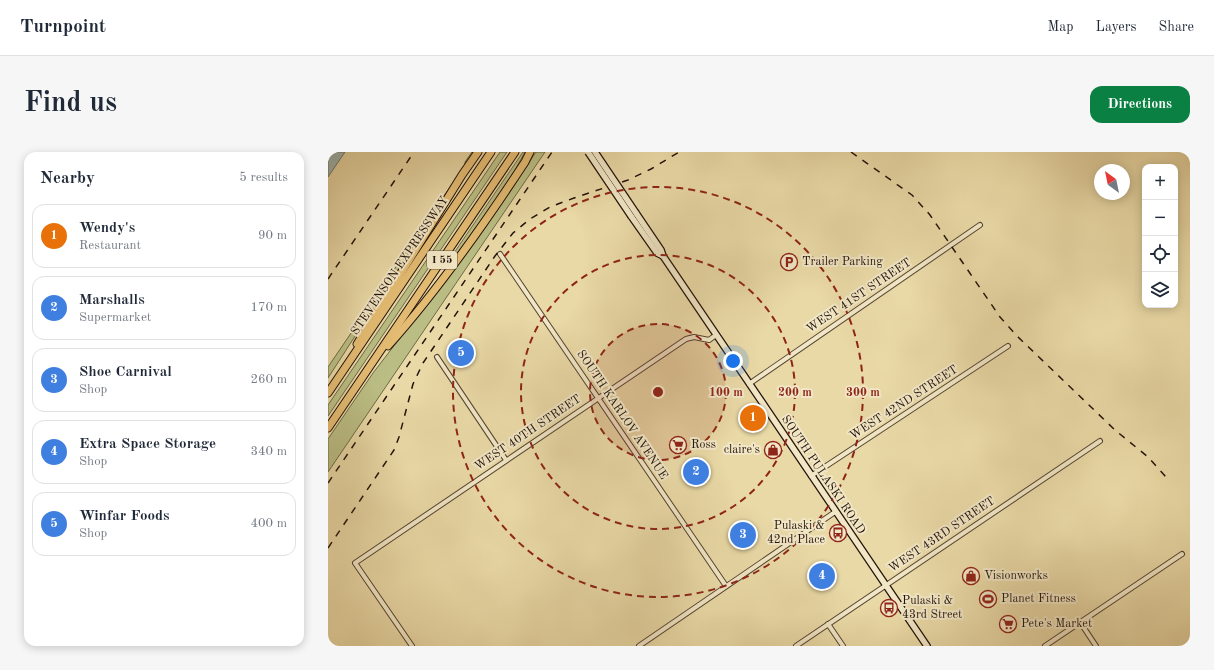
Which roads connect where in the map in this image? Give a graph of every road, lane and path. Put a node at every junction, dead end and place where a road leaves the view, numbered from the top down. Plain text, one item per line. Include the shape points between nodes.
1 (478, 152) edge
2 (491, 152) edge
3 (515, 152) edge
4 (530, 152) edge
5 (533, 152) edge
6 (588, 152) edge
7 (595, 152) edge
8 (512, 182) junction
9 (980, 225) dead end
10 (500, 254) dead end
11 (662, 256) junction
12 (716, 335) junction
13 (1008, 346) dead end
14 (437, 357) dead end
15 (368, 368) junction
16 (344, 369) junction
17 (749, 384) junction
18 (328, 393) edge
19 (599, 398) junction
20 (328, 428) edge
21 (1100, 441) dead end
22 (506, 460) junction
23 (811, 476) junction
24 (835, 512) junction
25 (1182, 554) dead end
26 (726, 586) junction
27 (885, 586) junction
28 (1080, 622) junction
29 (828, 624) junction
30 (412, 646) edge
31 (639, 646) edge
32 (796, 646) edge
33 (843, 646) edge
34 (927, 646) edge
35 (1045, 646) edge
36 (1096, 646) edge

1 - 16 highway via 361,335
2 - 16 highway, STEVENSON EXPRESSWAY / I 55
3 - 15 highway, I 55
4 - 8 highway
5 - 8 highway
6 - 11 main road, SOUTH PULASKI ROAD, bridge via 652,247
7 - 11 main road, SOUTH PULASKI ROAD, bridge via 661,250
8 - 15 highway via 430,295
9 - 17 street, WEST 41ST STREET
10 - 19 street, SOUTH KARLOV AVENUE
11 - 12 main road, SOUTH PULASKI ROAD
12 - 17 main road, SOUTH PULASKI ROAD
12 - 19 street, WEST 40TH STREET via 709,340 694,337 686,339
13 - 23 street, WEST 42ND STREET
14 - 22 street
15 - 20 highway, I 55
16 - 18 highway, STEVENSON EXPRESSWAY / I 55
17 - 23 main road, SOUTH PULASKI ROAD
19 - 22 street, WEST 40TH STREET
19 - 26 street, SOUTH KARLOV AVENUE
21 - 27 street, WEST 43RD STREET
22 - 30 street, WEST 40TH STREET via 355,563
23 - 24 main road, SOUTH PULASKI ROAD
24 - 26 street
24 - 27 main road, SOUTH PULASKI ROAD
25 - 28 street
26 - 31 street
27 - 29 street, WEST 43RD STREET
27 - 34 main road, SOUTH PULASKI ROAD
28 - 35 street
28 - 36 street
29 - 32 street, WEST 43RD STREET
29 - 33 street

